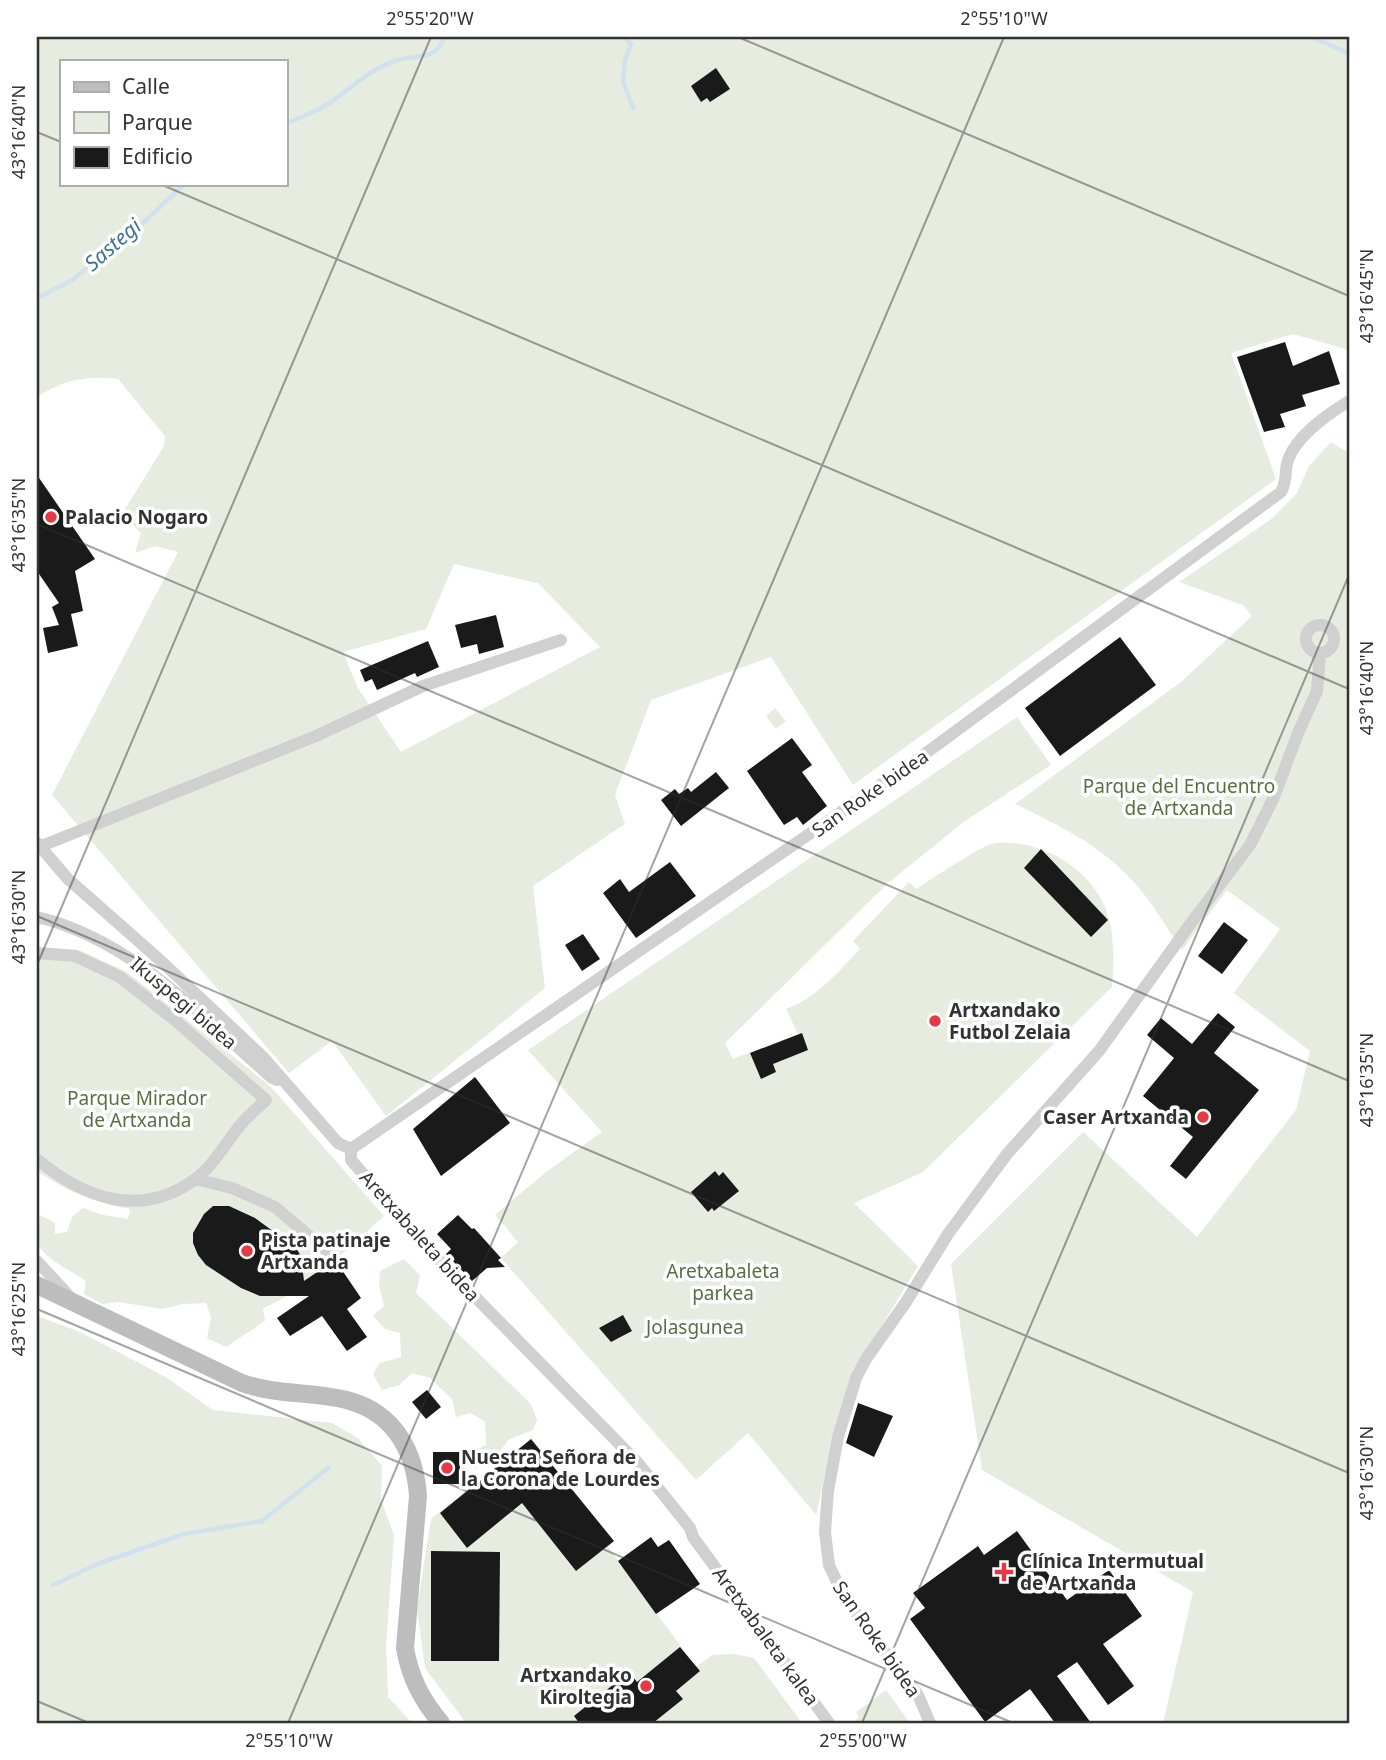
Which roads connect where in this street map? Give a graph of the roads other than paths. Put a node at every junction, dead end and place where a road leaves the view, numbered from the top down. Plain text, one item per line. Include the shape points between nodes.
1 (1349, 401) edge
2 (561, 640) dead end
3 (1320, 653) dead end
4 (38, 845) edge
5 (37, 917) edge
6 (37, 953) edge
7 (287, 1084) junction
8 (351, 1149) junction
9 (37, 1159) edge
10 (195, 1179) junction
11 (37, 1261) edge
12 (340, 1262) dead end
13 (37, 1285) edge
14 (79, 1306) junction
15 (702, 1549) joint
16 (442, 1723) edge
17 (829, 1723) edge
18 (930, 1723) edge

1 - 8 street, San Roke bidea via 1293,450 1281,492 911,764
2 - 4 street, Aretxabaleta bidea via 423,686 316,736
3 - 18 street, San Roke bidea via 1317,691 1250,845 1099,1051 1007,1154 948,1234 856,1378 828,1491 825,1532 829,1565 844,1597 918,1695
4 - 7 street, Aretxabaleta bidea via 68,879 161,961
5 - 7 street, Ikuspegi bidea via 122,951 272,1078
6 - 10 street via 75,956 120,977 267,1100
7 - 8 street, Aretxabaleta bidea via 338,1143
8 - 15 street, Aretxabaleta bidea via 351,1160 437,1258 638,1463
9 - 10 street via 64,1181 121,1200 145,1202
10 - 12 street via 232,1188 275,1207
11 - 14 street
13 - 14 street
14 - 16 street via 242,1383 350,1401 391,1425 407,1446 417,1475 405,1648 420,1695
15 - 17 street, Aretxabaleta kalea

